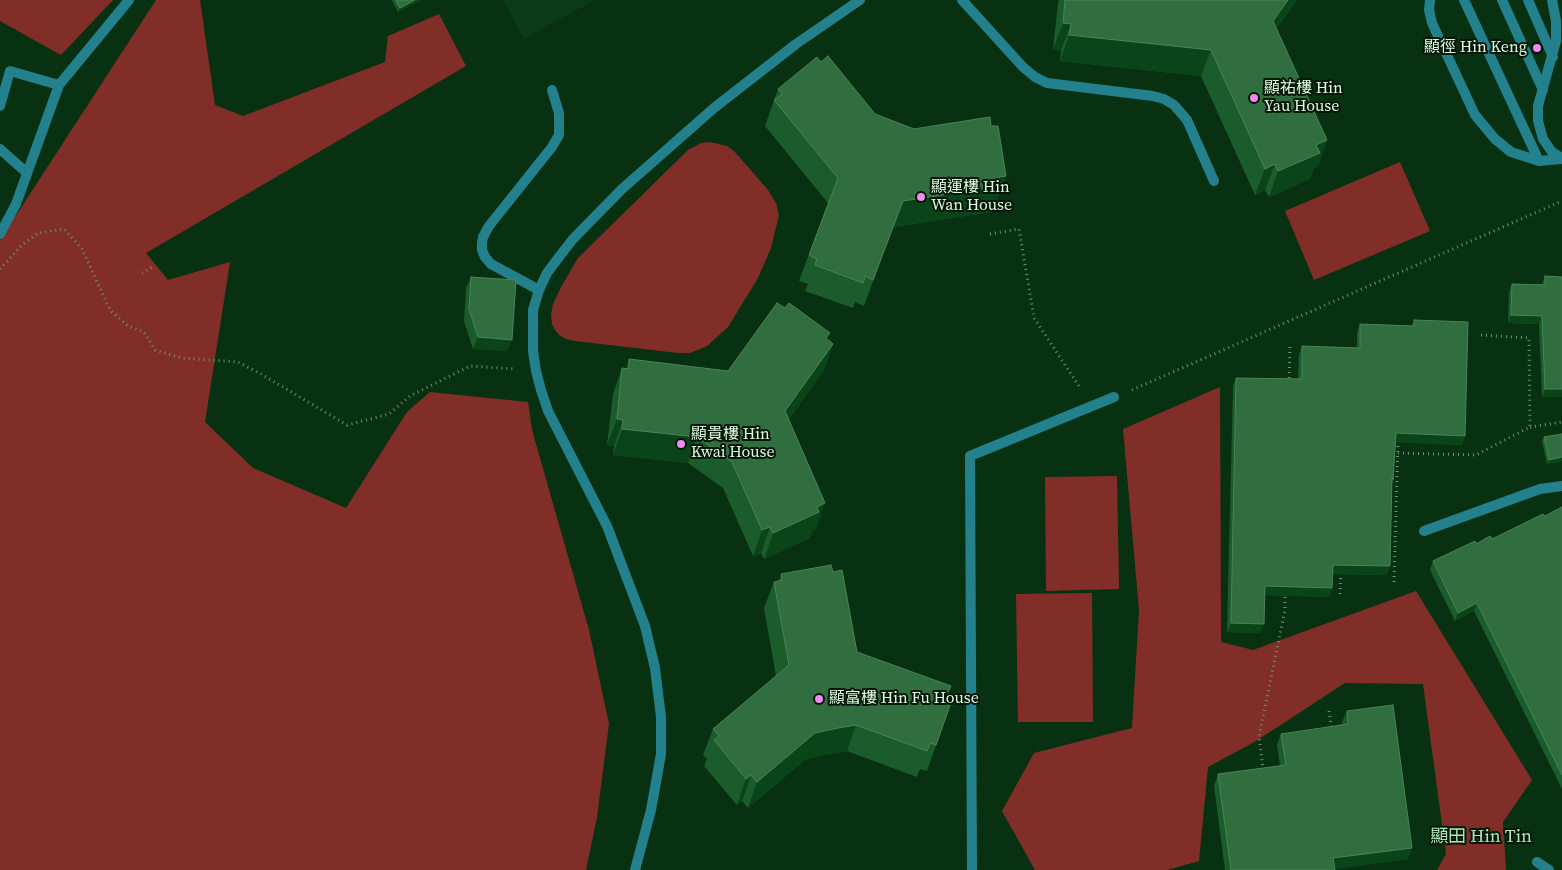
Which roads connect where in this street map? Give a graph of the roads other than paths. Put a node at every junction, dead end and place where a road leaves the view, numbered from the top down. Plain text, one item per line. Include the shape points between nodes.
1 (129, 0) edge
2 (860, 0) edge
3 (962, 0) edge
4 (1430, 0) edge
5 (1464, 0) edge
6 (1502, 0) edge
7 (1528, 0) edge
8 (1552, 0) edge
9 (1553, 57) junction
10 (59, 84) junction
11 (552, 90) dead end
12 (1542, 90) junction
13 (0, 106) edge
14 (0, 149) edge
15 (1562, 158) edge
16 (1539, 161) junction
17 (27, 173) junction
18 (1214, 181) dead end
19 (0, 234) edge
20 (539, 290) junction
21 (1114, 397) road end
22 (1562, 486) edge
23 (1424, 531) dead end
24 (1537, 862) dead end
25 (635, 870) edge
26 (972, 870) edge
27 (1549, 870) edge

1 - 10 street
2 - 20 street via 796,44 676,140 573,239 547,273
3 - 18 street via 1035,77 1047,83 1153,96 1174,105 1187,120
4 - 16 street via 1432,23 1475,115 1511,152
5 - 16 street
6 - 12 street
7 - 9 street
8 - 9 street via 1556,21
9 - 12 street
10 - 13 street via 10,70
10 - 17 street
11 - 20 street via 559,113 559,135 489,226 482,243 485,257 491,264
12 - 15 street via 1538,121 1543,139 1552,152
14 - 17 street
15 - 16 street
17 - 19 street
20 - 25 street via 532,330 536,371 548,411 607,526 645,626 655,668 661,717 660,754 652,810
21 - 26 street via 970,456
22 - 23 street via 1540,489
24 - 27 street

